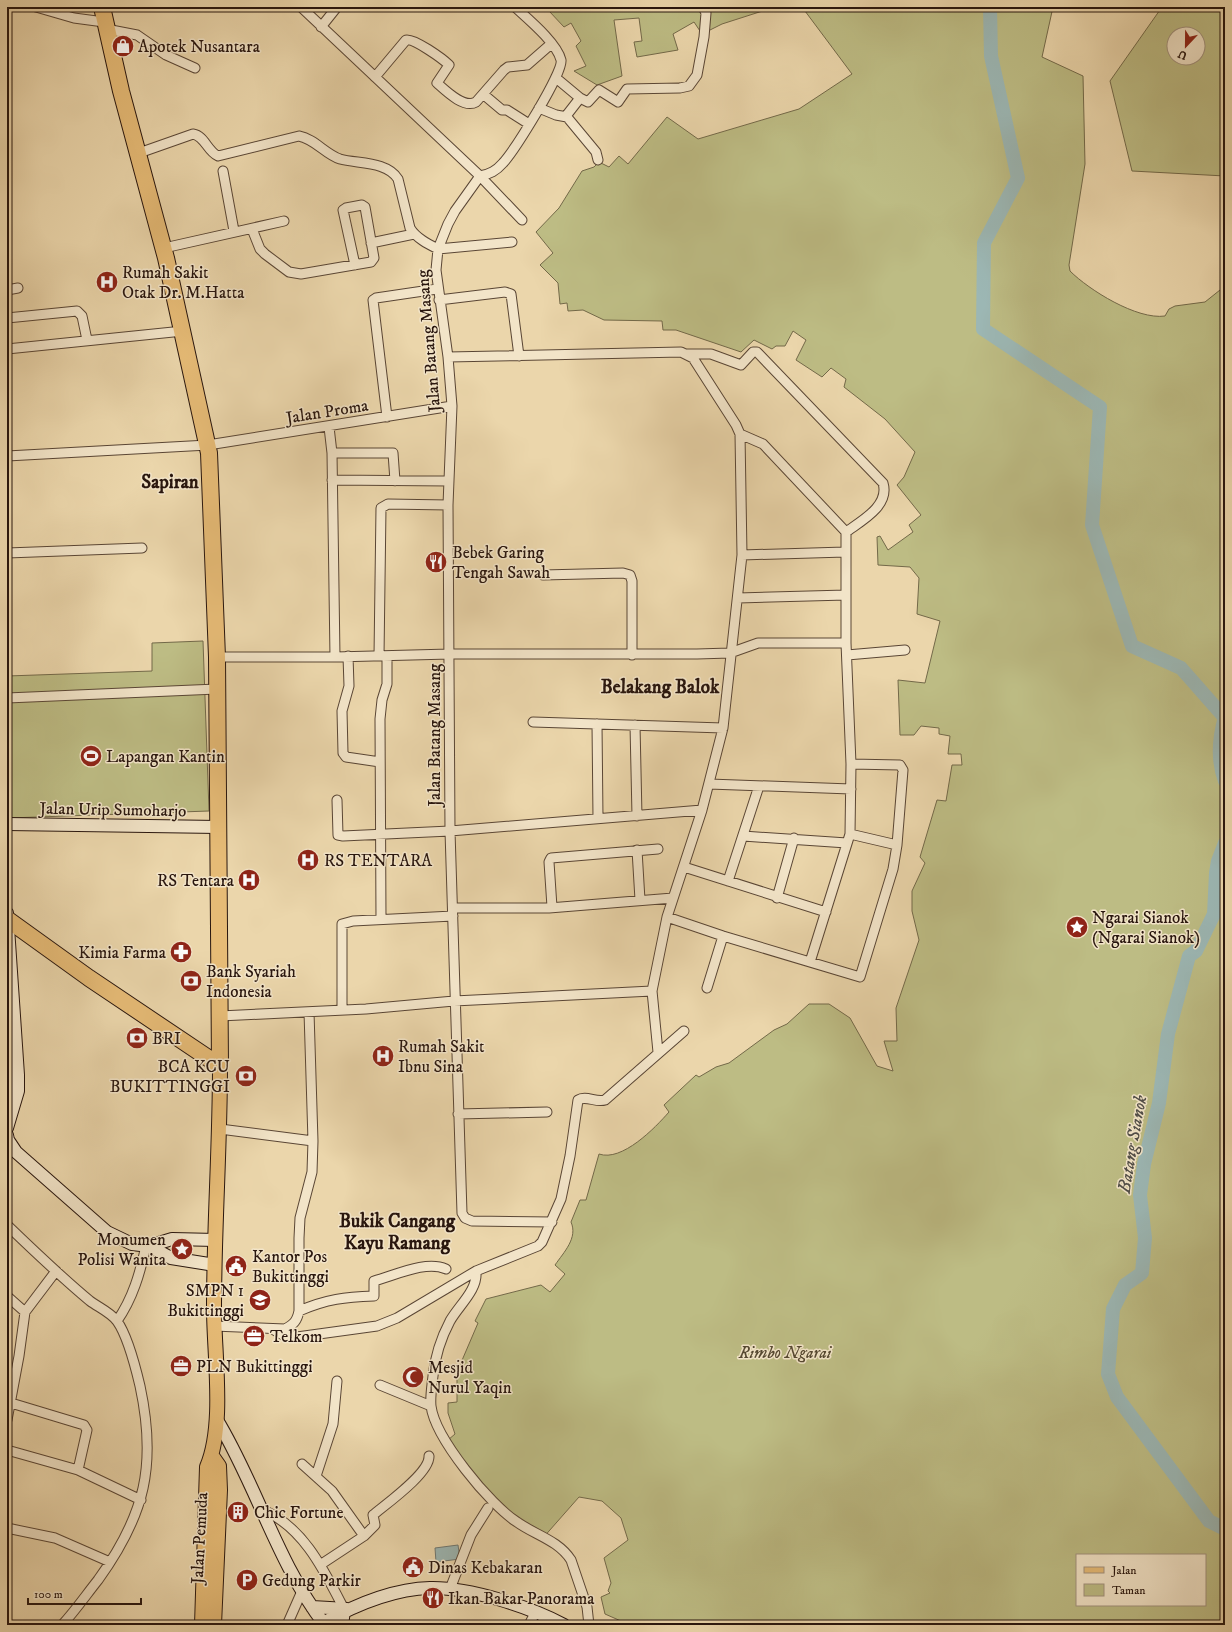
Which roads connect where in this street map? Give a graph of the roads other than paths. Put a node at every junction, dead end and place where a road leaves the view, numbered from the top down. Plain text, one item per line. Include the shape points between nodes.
1 (36, 7) edge
2 (301, 7) edge
3 (337, 7) edge
4 (515, 7) edge
5 (703, 7) edge
6 (104, 19) edge
7 (321, 27) junction
8 (551, 44) junction
9 (194, 68) dead end
10 (376, 77) junction
11 (556, 78) junction
12 (483, 94) junction
13 (580, 98) junction
14 (539, 108) junction
15 (566, 116) junction
16 (529, 124) junction
17 (139, 153) junction
18 (598, 160) dead end
19 (223, 171) dead end
20 (480, 176) junction
21 (522, 220) dead end
22 (284, 221) dead end
23 (252, 228) junction
24 (234, 231) junction
25 (414, 234) junction
26 (512, 242) dead end
27 (371, 244) junction
28 (164, 248) junction
29 (438, 249) junction
30 (355, 265) junction
31 (18, 288) dead end
32 (437, 289) junction
33 (7, 290) edge
34 (439, 300) junction
35 (7, 318) edge
36 (183, 331) junction
37 (87, 340) junction
38 (7, 349) edge
39 (687, 354) junction
40 (519, 356) junction
41 (448, 357) junction
42 (452, 406) junction
43 (387, 417) junction
44 (329, 427) junction
45 (740, 434) junction
46 (208, 445) junction
47 (332, 453) junction
48 (7, 456) edge
49 (332, 480) junction
50 (395, 481) junction
51 (449, 481) junction
52 (448, 505) junction
53 (846, 532) junction
54 (142, 548) dead end
55 (845, 552) junction
56 (7, 553) edge
57 (742, 555) junction
58 (543, 575) dead end
59 (846, 595) junction
60 (738, 598) junction
61 (846, 643) junction
62 (905, 650) dead end
63 (730, 653) junction
64 (450, 654) junction
65 (632, 655) junction
66 (847, 655) junction
67 (348, 656) junction
68 (383, 656) junction
69 (217, 657) junction
70 (335, 657) junction
71 (217, 689) junction
72 (7, 698) edge
73 (533, 722) dead end
74 (597, 724) junction
75 (635, 725) junction
76 (722, 728) junction
77 (380, 762) junction
78 (851, 764) junction
79 (709, 784) junction
80 (759, 786) junction
81 (851, 789) junction
82 (337, 800) dead end
83 (702, 810) junction
84 (637, 816) junction
85 (598, 818) junction
86 (7, 824) edge
87 (219, 827) junction
88 (450, 831) junction
89 (381, 834) junction
90 (743, 836) junction
91 (794, 838) junction
92 (849, 838) junction
93 (897, 846) junction
94 (658, 849) dead end
95 (637, 850) junction
96 (684, 867) junction
97 (728, 881) junction
98 (673, 898) junction
99 (777, 898) junction
100 (640, 900) junction
101 (552, 908) junction
102 (7, 911) edge
103 (453, 912) junction
104 (826, 912) junction
105 (667, 917) junction
106 (7, 919) edge
107 (381, 919) junction
108 (723, 936) junction
109 (810, 962) junction
110 (707, 988) dead end
111 (652, 991) junction
112 (454, 1001) junction
113 (342, 1010) junction
114 (309, 1012) junction
115 (220, 1016) junction
116 (684, 1031) dead end
117 (658, 1052) junction
118 (220, 1066) junction
119 (547, 1112) dead end
120 (458, 1114) junction
121 (8, 1123) edge
122 (220, 1129) junction
123 (7, 1135) edge
124 (313, 1141) junction
125 (552, 1222) junction
126 (7, 1225) edge
127 (216, 1240) junction
128 (147, 1246) junction
129 (215, 1265) junction
130 (446, 1269) dead end
131 (56, 1270) junction
132 (476, 1271) junction
133 (7, 1296) edge
134 (300, 1311) junction
135 (25, 1312) junction
136 (117, 1321) junction
137 (214, 1326) junction
138 (274, 1330) junction
139 (336, 1381) dead end
140 (380, 1385) dead end
141 (11, 1403) junction
142 (431, 1406) junction
143 (7, 1420) edge
144 (217, 1420) junction
145 (7, 1450) edge
146 (212, 1456) junction
147 (429, 1456) dead end
148 (302, 1464) dead end
149 (78, 1470) junction
150 (316, 1476) junction
151 (141, 1500) junction
152 (488, 1508) dead end
153 (261, 1509) junction
154 (7, 1528) edge
155 (364, 1536) junction
156 (110, 1562) junction
157 (320, 1565) junction
158 (450, 1589) junction
159 (302, 1591) junction
160 (312, 1606) junction
161 (345, 1609) junction
162 (536, 1611) junction
163 (323, 1624) edge
164 (62, 1625) edge
165 (202, 1625) edge
166 (214, 1625) edge
167 (287, 1625) edge
168 (342, 1625) edge
169 (529, 1625) edge
170 (564, 1625) edge
171 (589, 1625) edge

1 - 6 street via 74,18
2 - 7 street
3 - 7 street
4 - 8 street
5 - 13 street via 706,13 704,37 697,75 689,86 626,88 618,102 599,90 588,102
6 - 9 street
6 - 17 highway
7 - 10 street
8 - 11 street via 561,61
8 - 12 street via 527,65 508,67
10 - 12 street via 409,39 448,64 448,68 436,82 441,86 469,105
10 - 20 street
11 - 13 street
11 - 14 street
12 - 16 street via 501,109
13 - 15 street
14 - 15 street
14 - 16 street
15 - 18 street via 596,152
16 - 20 street via 504,162 490,174
17 - 25 street via 192,134 199,136 218,156 299,136 305,137 334,156 386,168 395,174 410,228
17 - 28 highway
19 - 24 street
20 - 21 street
20 - 29 street, Jalan Batang Masang via 455,211
22 - 23 street
23 - 24 street
23 - 30 street via 262,251 293,274
24 - 28 street
25 - 27 street
25 - 29 street
26 - 29 street
27 - 30 street via 373,260
27 - 30 street via 365,207 361,205 344,209
28 - 36 highway
29 - 32 street, Jalan Batang Masang
31 - 33 street
32 - 34 street, Jalan Batang Masang
32 - 43 street via 373,300
34 - 40 street via 504,292 511,294
34 - 41 street, Jalan Batang Masang
35 - 37 street via 77,311 82,316
36 - 37 street
36 - 46 highway
37 - 38 street
39 - 40 street via 680,352
39 - 45 street via 693,358
39 - 53 street via 711,354 741,365 753,352 757,352 883,483 884,495 875,510
40 - 41 street
41 - 42 street, Jalan Batang Masang
42 - 43 street, Jalan Proma
42 - 51 street, Jalan Batang Masang
43 - 44 street, Jalan Proma
44 - 46 street, Jalan Proma
44 - 47 street
45 - 53 street via 763,444
45 - 57 street
46 - 48 street, Jalan Proma
46 - 69 highway
47 - 49 street
47 - 50 street via 393,453
49 - 50 street
49 - 70 street
50 - 51 street
51 - 52 street, Jalan Batang Masang
52 - 64 street, Jalan Batang Masang
52 - 68 street via 388,504 381,508
53 - 55 street
54 - 56 street
55 - 57 street
55 - 59 street
57 - 60 street
58 - 65 street via 630,575
59 - 60 street
59 - 61 street
60 - 63 street
61 - 63 street via 758,643
61 - 66 street
62 - 66 street
63 - 65 street
63 - 76 street
64 - 65 street
64 - 68 street
64 - 88 street, Jalan Batang Masang
66 - 78 street
67 - 68 street
67 - 70 street
67 - 77 street via 348,691 342,711 343,753 346,757
68 - 77 street via 387,684 381,704
69 - 70 street
69 - 71 highway
71 - 72 street
71 - 87 highway
73 - 74 street
74 - 75 street
74 - 85 street
75 - 76 street
75 - 84 street
76 - 79 street
77 - 89 street
78 - 81 street
78 - 93 street via 902,766
79 - 80 street
79 - 83 street
80 - 81 street
80 - 90 street
81 - 92 street
82 - 89 street via 338,835
83 - 84 street
83 - 96 street
84 - 85 street
85 - 88 street
86 - 87 street, Jalan Urip Sumoharjo
87 - 115 highway
88 - 89 street
88 - 103 street, Jalan Batang Masang
89 - 107 street
90 - 91 street
90 - 97 street
91 - 92 street
91 - 99 street
92 - 93 street
92 - 104 street
93 - 109 street via 890,880 860,977
94 - 95 street
95 - 100 street
95 - 101 street via 551,858 549,862
96 - 97 street
96 - 98 street
97 - 99 street
98 - 100 street
98 - 105 street
99 - 104 street
100 - 101 street
101 - 103 street
102 - 106 street
103 - 107 street
103 - 112 street, Jalan Batang Masang
104 - 109 street
105 - 108 street
105 - 111 street
106 - 118 highway
106 - 121 street via 18,1075 18,1091
107 - 113 street via 342,924
108 - 109 street
108 - 110 street
111 - 112 street
111 - 117 street
112 - 113 street
112 - 120 street, Jalan Batang Masang
113 - 114 street
114 - 115 street
114 - 124 street
115 - 118 highway
116 - 117 street
117 - 125 street via 604,1100 578,1100 566,1181
118 - 122 main road, Jalan Pemuda
119 - 120 street
120 - 125 street, Jalan Batang Masang via 462,1213 465,1218 472,1221
122 - 124 street
122 - 127 main road, Jalan Pemuda
123 - 128 street via 16,1152 107,1232 132,1244
124 - 134 street via 311,1179 302,1213 299,1238
125 - 132 street via 542,1242 533,1250
126 - 131 street
127 - 128 street via 172,1239
127 - 129 main road, Jalan Pemuda
128 - 129 street via 171,1258
128 - 136 street via 139,1276 126,1308
129 - 137 main road, Jalan Pemuda
130 - 134 street via 439,1265 424,1267 374,1281 374,1296 344,1297 320,1302
131 - 135 street
131 - 136 street
132 - 138 street via 397,1318 377,1326 297,1337 283,1335
132 - 142 street via 477,1278 473,1287 450,1322 439,1347
133 - 135 street
134 - 138 street via 292,1326
135 - 141 street
136 - 151 street via 134,1361 146,1420 148,1447
137 - 138 street
137 - 144 main road, Jalan Pemuda
139 - 150 street via 333,1424
140 - 142 street
141 - 143 street
141 - 149 street via 84,1425 87,1430
142 - 171 street via 447,1441 482,1492 510,1518 529,1531 558,1545 567,1554 587,1607
144 - 146 main road, Jalan Pemuda
144 - 153 street via 240,1462
145 - 149 street
146 - 165 main road, Jalan Pemuda via 207,1467
146 - 166 main road, Jalan Pemuda via 219,1466 220,1490
147 - 155 street via 427,1465 418,1476 373,1515 375,1525
148 - 150 street
149 - 151 street
150 - 155 street via 332,1491
151 - 156 street via 130,1528
152 - 158 street via 474,1529
153 - 157 street via 273,1514 291,1528
153 - 159 street
154 - 156 street via 55,1538
155 - 157 street
156 - 164 street
157 - 161 street
158 - 161 street via 430,1588 399,1592
158 - 162 street
159 - 160 street
159 - 167 street
160 - 161 street
160 - 163 street
161 - 163 street
161 - 168 street
162 - 169 street
162 - 170 street

